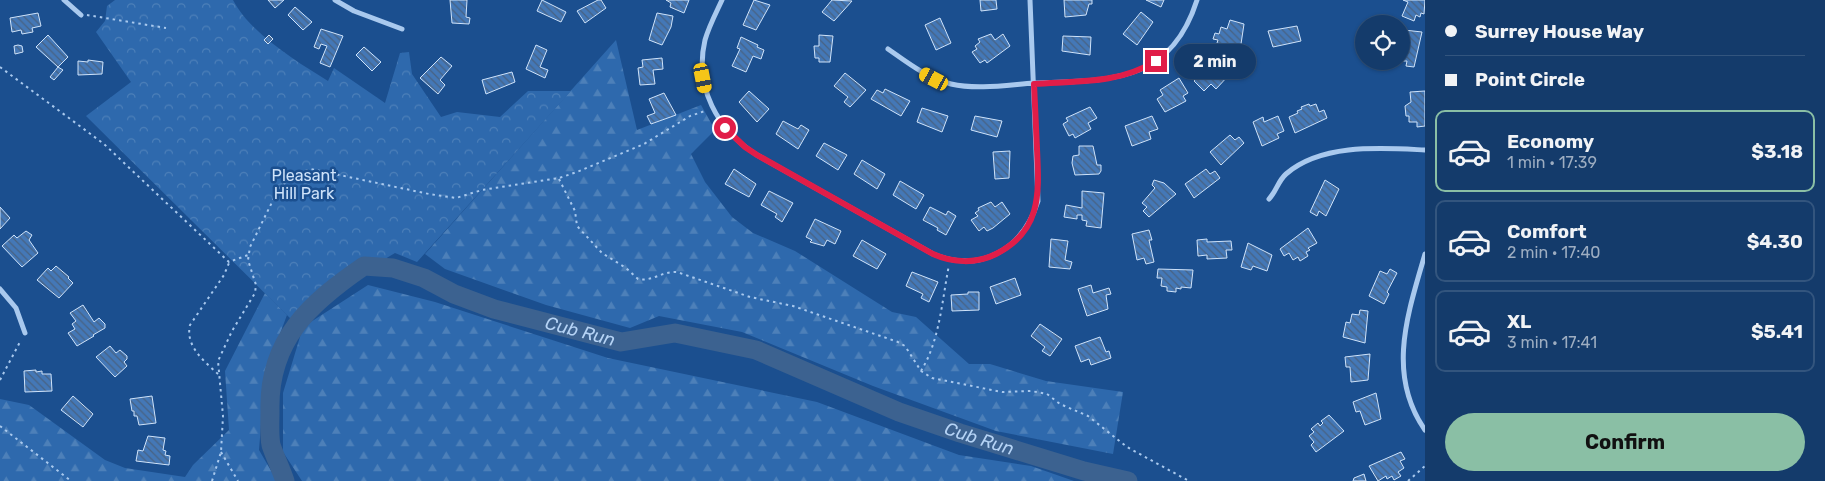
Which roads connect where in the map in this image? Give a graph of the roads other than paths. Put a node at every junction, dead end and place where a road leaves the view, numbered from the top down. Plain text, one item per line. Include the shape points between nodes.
1 (64, 0) edge
2 (335, 0) edge
3 (722, 0) edge
4 (1030, 0) edge
5 (1197, 0) edge
6 (81, 15) road end
7 (402, 28) dead end
8 (888, 49) dead end
9 (1034, 84) junction
10 (1425, 150) edge
11 (1269, 199) dead end
12 (1425, 254) edge
13 (0, 289) edge
14 (25, 333) road end
15 (1425, 430) edge

1 - 6 street
2 - 7 street via 354,11
3 - 9 street via 705,40 703,78 712,107 725,128 745,147 933,254 950,260 979,260 1003,251 1021,236 1034,214 1039,186
4 - 9 street
5 - 9 street via 1176,42 1142,69 1106,80
8 - 9 street via 917,70 950,84 973,87
10 - 11 street via 1375,147 1332,154 1286,174
12 - 15 street via 1406,316 1402,347 1407,390
13 - 14 street via 16,308

